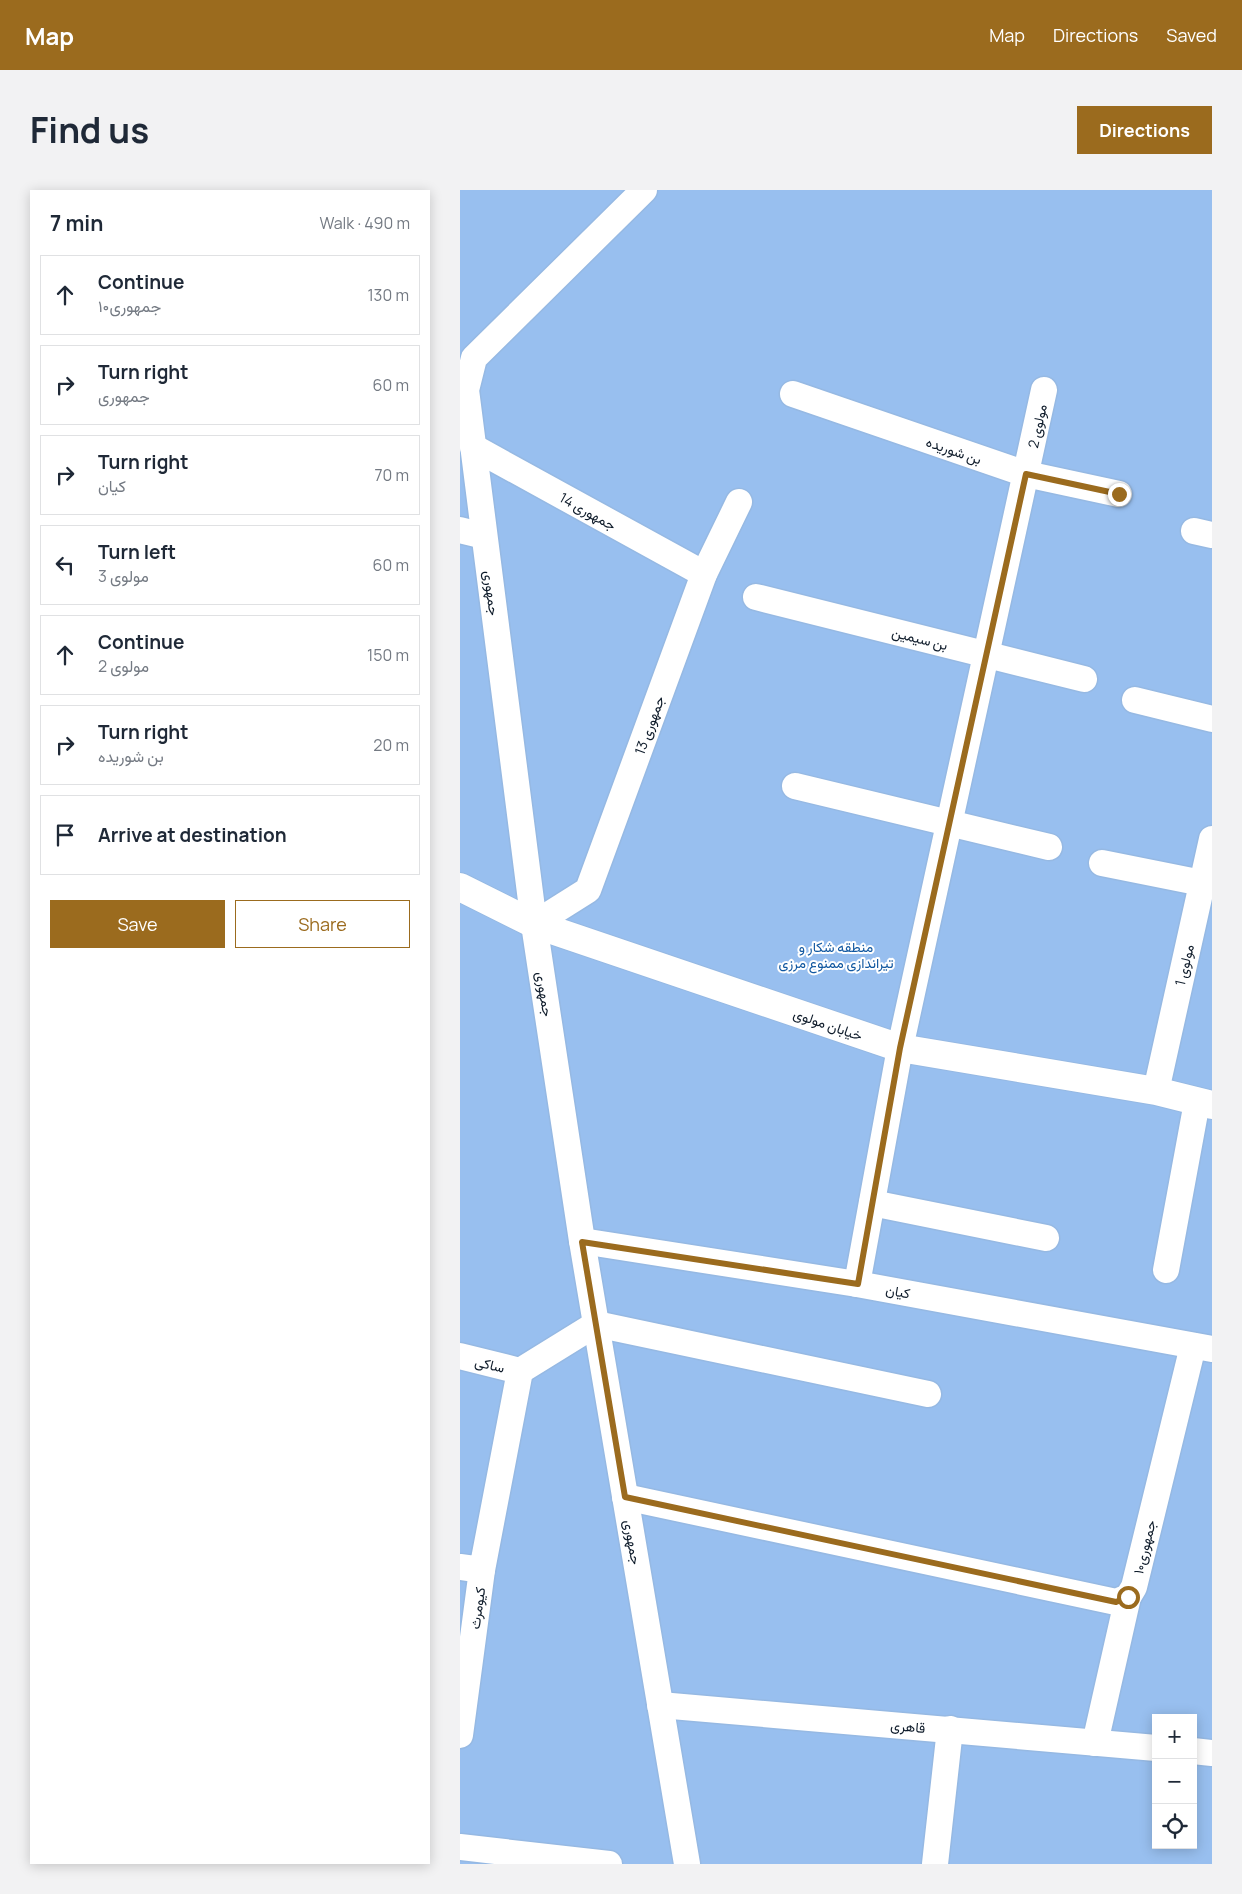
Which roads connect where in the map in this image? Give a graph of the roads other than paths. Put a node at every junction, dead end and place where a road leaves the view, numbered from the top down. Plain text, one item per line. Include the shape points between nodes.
1 (644, 190) edge
2 (465, 372) edge
3 (1044, 390) dead end
4 (793, 394) dead end
5 (473, 447) junction
6 (1026, 474) junction
7 (1119, 494) dead end
8 (739, 502) dead end
9 (472, 533) edge
10 (704, 574) junction
11 (756, 597) dead end
12 (986, 655) junction
13 (1084, 679) dead end
14 (1135, 700) dead end
15 (1212, 719) edge
16 (795, 786) dead end
17 (949, 823) junction
18 (1212, 839) edge
19 (1049, 847) dead end
20 (1102, 863) dead end
21 (1207, 884) edge
22 (460, 887) edge
23 (534, 924) junction
24 (900, 1048) junction
25 (1156, 1091) junction
26 (1205, 1104) edge
27 (872, 1203) junction
28 (1046, 1238) dead end
29 (582, 1242) junction
30 (1166, 1270) dead end
31 (858, 1284) junction
32 (596, 1324) junction
33 (1203, 1347) edge
34 (460, 1356) edge
35 (520, 1371) junction
36 (928, 1394) dead end
37 (625, 1497) junction
38 (471, 1568) edge
39 (1128, 1597) junction
40 (660, 1705) junction
41 (950, 1729) junction
42 (460, 1735) edge
43 (1095, 1743) junction
44 (1152, 1748) edge
45 (1197, 1751) edge
46 (1212, 1753) edge
47 (460, 1847) edge
48 (609, 1864) edge
49 (687, 1864) edge
50 (935, 1864) edge

1 - 2 street, جمهوری via 474,358
2 - 5 street, جمهوری
3 - 6 street, مولوی 2
4 - 6 street, بن شوریده
5 - 9 street, جمهوری
5 - 10 street, جمهوری 14
6 - 7 street, بن شوریده
6 - 12 street, مولوی 2
8 - 10 street, جمهوری 13
9 - 23 street, جمهوری
10 - 23 street, جمهوری 13 via 588,890
11 - 12 street, بن سیمین
12 - 13 street, بن سیمین
12 - 17 street, مولوی 2
14 - 15 street
16 - 17 street
17 - 19 street
17 - 24 street, مولوی 2
18 - 21 street, مولوی 1
20 - 21 street
21 - 25 street, مولوی 1
22 - 23 main road, خیابان مولوی
23 - 24 main road, خیابان مولوی
23 - 29 street, جمهوری
24 - 25 main road, خیابان مولوی
24 - 27 street, مولوی 2
25 - 26 main road, خیابان مولوی
26 - 30 street
27 - 28 street
27 - 31 street, مولوی 2
29 - 31 street, کیان
29 - 32 street, جمهوری
31 - 33 street, کیان
32 - 35 street
32 - 36 street
32 - 37 street, جمهوری
33 - 39 street, جمهوری۱۰ via 1134,1587
34 - 35 street, ساکی
35 - 38 street, کیومرث
37 - 39 street via 1116,1602
37 - 40 street, جمهوری
38 - 42 street, کیومرث
39 - 43 street, جمهوری۱۰
40 - 41 street, قاهری
40 - 49 street, جمهوری
41 - 43 street, قاهری
41 - 50 street
43 - 44 street, قاهری
45 - 46 street
47 - 48 street

